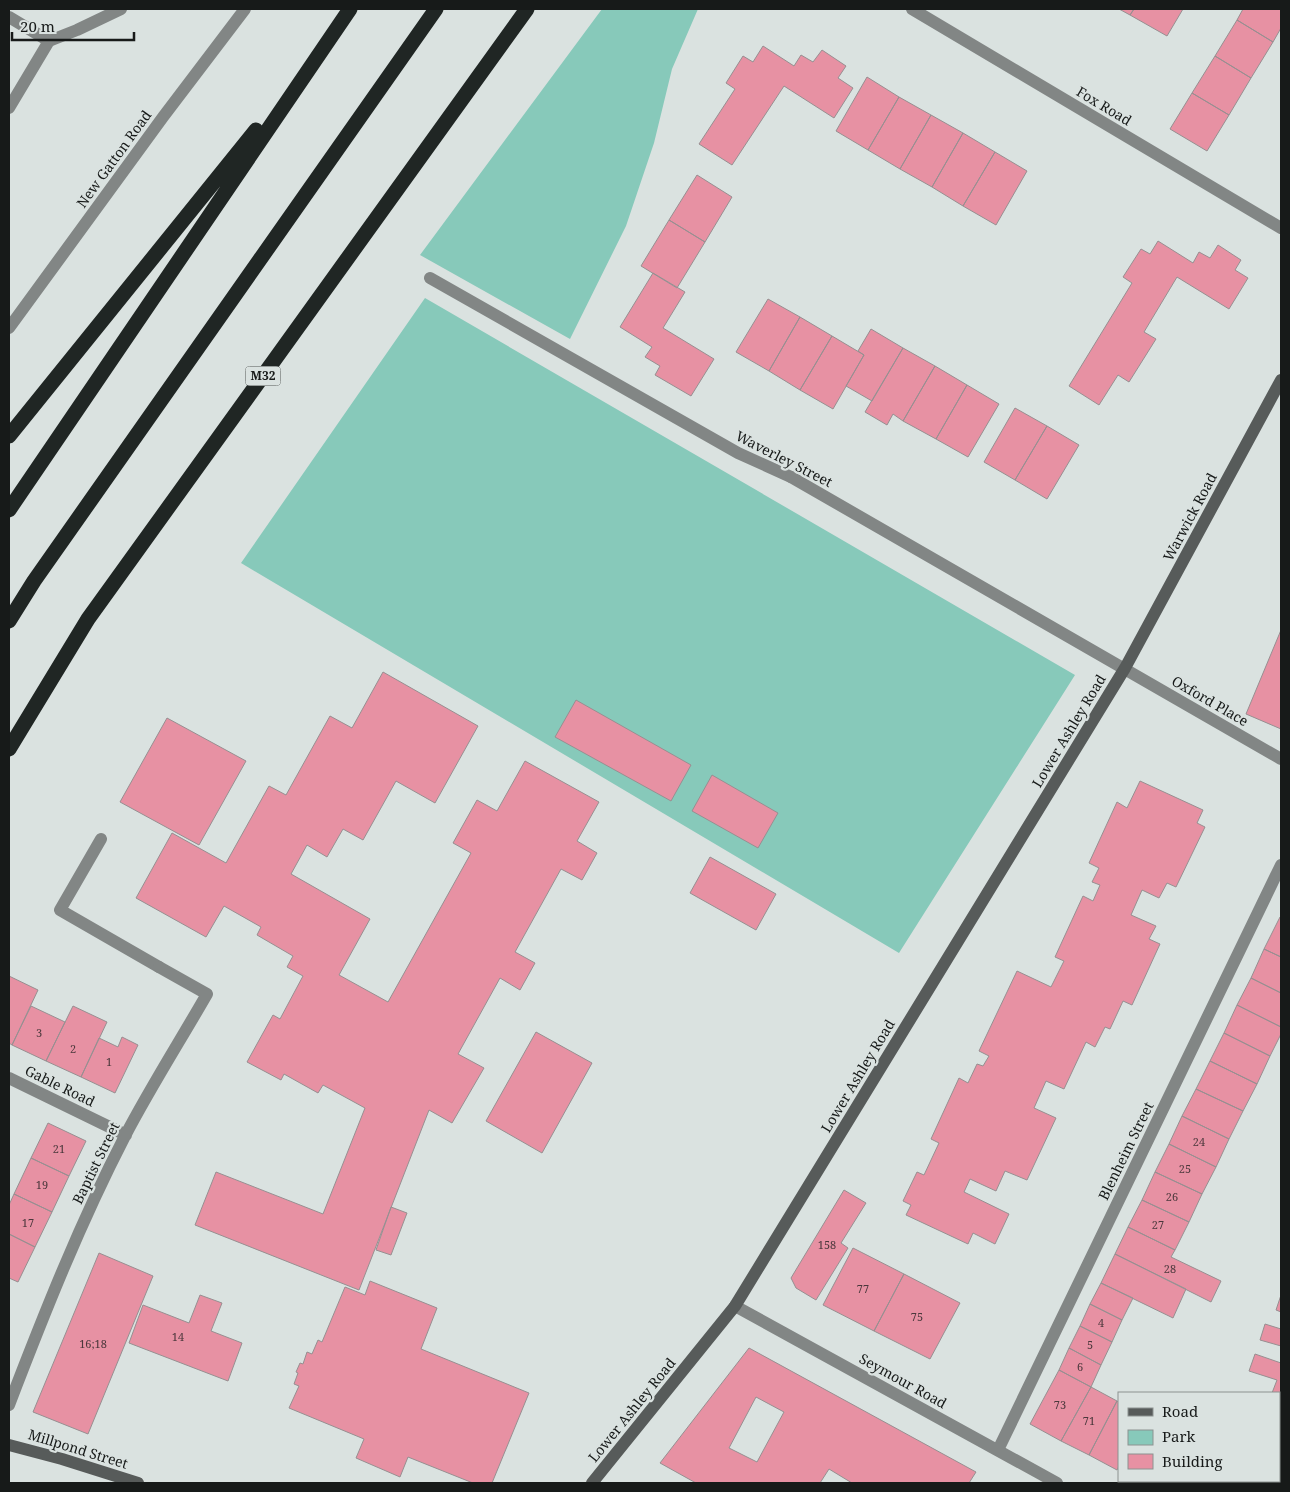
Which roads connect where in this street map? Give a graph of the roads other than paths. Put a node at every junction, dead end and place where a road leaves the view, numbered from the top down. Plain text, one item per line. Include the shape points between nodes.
1 (121, 9) edge
2 (245, 9) edge
3 (350, 9) edge
4 (436, 9) edge
5 (527, 9) edge
6 (912, 9) edge
7 (9, 17) edge
8 (50, 41) junction
9 (324, 45) junction
10 (9, 108) edge
11 (1281, 228) edge
12 (430, 278) dead end
13 (9, 328) edge
14 (1281, 380) edge
15 (9, 436) edge
16 (9, 510) edge
17 (9, 621) edge
18 (1125, 668) junction
19 (9, 749) edge
20 (1281, 759) edge
21 (101, 840) dead end
22 (1281, 865) edge
23 (9, 1078) edge
24 (126, 1136) junction
25 (735, 1306) junction
26 (9, 1405) edge
27 (9, 1445) edge
28 (998, 1450) junction
29 (138, 1483) edge
30 (592, 1483) edge
31 (1057, 1483) edge

1 - 8 street
2 - 13 street, New Gatton Road
3 - 9 highway
4 - 17 highway
5 - 19 highway, M32 via 88,619
6 - 11 street, Fox Road
7 - 8 street
8 - 10 street
9 - 15 highway
9 - 16 highway
12 - 18 street, Waverley Street via 738,453 791,477
14 - 18 main road, Warwick Road
18 - 20 street, Oxford Place
18 - 25 main road, Lower Ashley Road
21 - 24 street, Baptist Street via 60,910 207,994
22 - 28 street, Blenheim Street
23 - 24 street, Gable Road
24 - 26 street, Baptist Street via 59,1276
25 - 28 street, Seymour Road
25 - 30 main road, Lower Ashley Road
27 - 29 main road, Millpond Street
28 - 31 street, Seymour Road

